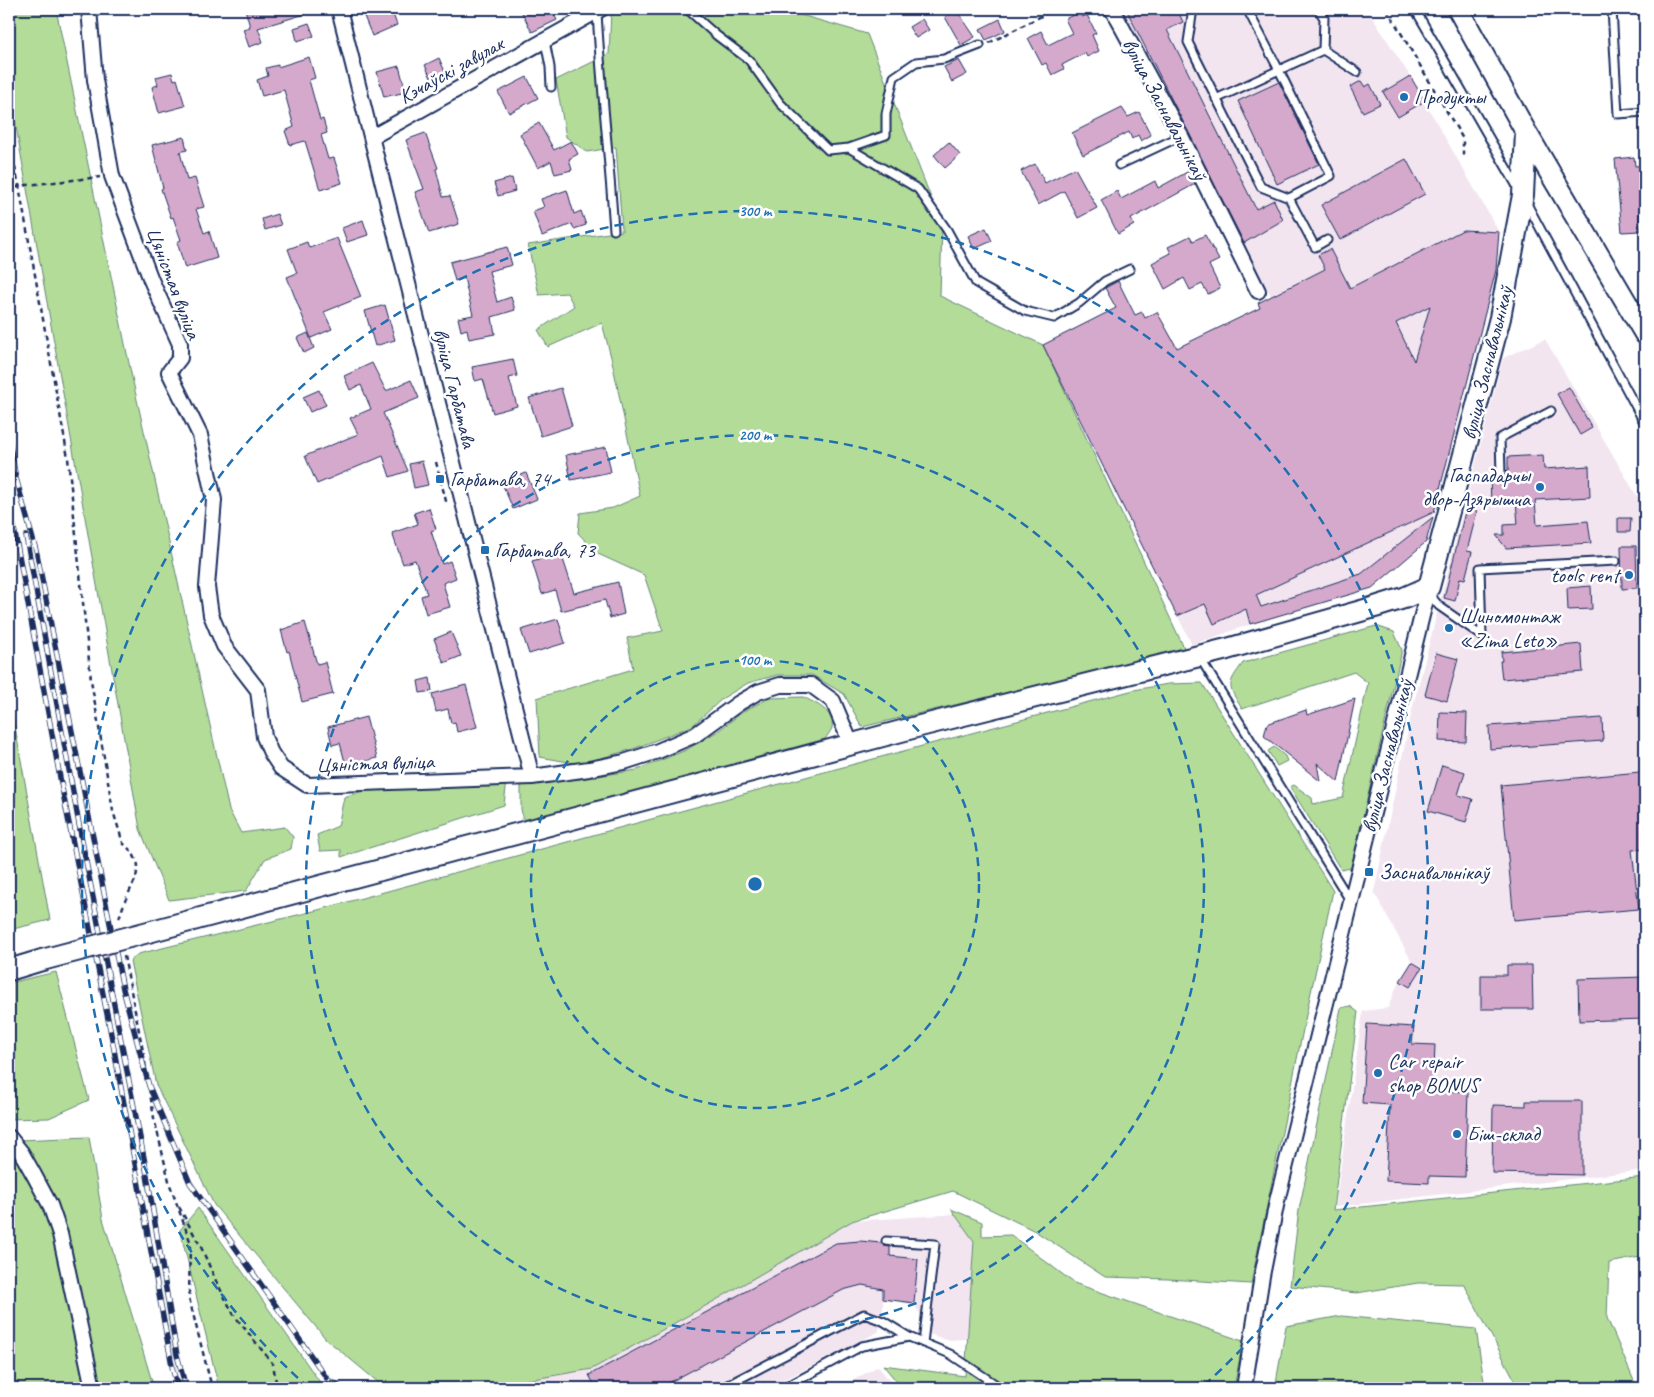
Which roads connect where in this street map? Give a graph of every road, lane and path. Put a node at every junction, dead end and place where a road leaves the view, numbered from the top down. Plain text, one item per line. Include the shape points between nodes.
1 (89, 9) edge
2 (339, 9) edge
3 (687, 9) edge
4 (1055, 9) edge
5 (1112, 9) edge
6 (1193, 9) edge
7 (1247, 9) edge
8 (1318, 9) edge
9 (1386, 9) edge
10 (1415, 9) edge
11 (1458, 9) edge
12 (1612, 9) edge
13 (599, 10) edge
14 (545, 41) junction
15 (980, 45) joint
16 (1323, 50) junction
17 (1279, 70) junction
18 (1357, 72) dead end
19 (551, 87) dead end
20 (1216, 98) junction
21 (1645, 112) edge
22 (1526, 132) junction
23 (1181, 136) junction
24 (372, 137) junction
25 (9, 140) edge
26 (849, 148) junction
27 (1463, 158) dead end
28 (1119, 165) dead end
29 (112, 176) junction
30 (19, 186) junction
31 (9, 193) edge
32 (1522, 195) junction
33 (1289, 198) junction
34 (614, 230) dead end
35 (1327, 240) dead end
36 (1130, 269) dead end
37 (1258, 291) dead end
38 (1645, 334) edge
39 (1551, 411) dead end
40 (1645, 424) edge
41 (436, 462) dead end
42 (1501, 475) dead end
43 (444, 494) dead end
44 (1616, 561) dead end
45 (1429, 587) junction
46 (1199, 655) junction
47 (851, 744) junction
48 (532, 777) junction
49 (1351, 902) junction
50 (117, 925) dead end
51 (123, 952) dead end
52 (9, 970) edge
53 (9, 1137) edge
54 (176, 1201) junction
55 (886, 1240) dead end
56 (909, 1338) junction
57 (923, 1343) junction
58 (93, 1388) edge
59 (212, 1388) edge
60 (277, 1388) edge
61 (722, 1388) edge
62 (784, 1388) edge
63 (1001, 1388) edge
64 (1244, 1388) edge

1 - 29 street, Цяністая вуліца via 95,80
2 - 24 street, вуліца Гарбатава
3 - 26 lane via 750,60 780,103 828,150
4 - 15 path
5 - 23 street, вуліца Заснавальнікаў
6 - 20 lane via 1188,42
7 - 17 lane
8 - 16 lane via 1324,18
9 - 27 path via 1463,139
10 - 32 lane
11 - 22 main road
12 - 21 lane via 1618,114
13 - 14 street, Кэчаўскі завулак
13 - 34 lane via 600,76
14 - 19 lane
14 - 24 street, Кэчаўскі завулак
15 - 26 lane via 944,59 916,62 894,76 886,114 886,135
16 - 17 lane
16 - 18 lane
17 - 20 lane
17 - 33 lane via 1331,176
20 - 33 lane via 1261,187
22 - 32 main road, вуліца Заснавальнікаў
22 - 38 main road
23 - 28 lane
23 - 37 street, вуліца Заснавальнікаў
24 - 48 street, вуліца Гарбатава
25 - 30 path
26 - 36 lane via 918,189 947,230 976,283 1025,311 1054,318 1105,281
29 - 30 path
29 - 48 street, Цяністая вуліца via 151,280 180,344 180,358 169,372 200,435 214,500 207,587 211,615 224,646 258,690 264,737 270,753 281,768 307,785
30 - 31 path
30 - 50 path via 68,458 91,680 113,811 123,844 133,853 138,865
32 - 40 lane
32 - 45 main road, вуліца Заснавальнікаў via 1500,318
33 - 35 lane via 1315,248
39 - 42 lane via 1500,438
41 - 43 path
44 - 45 lane via 1480,568 1482,636 1439,606
45 - 46 main road via 1376,607
45 - 49 street, вуліца Заснавальнікаў
46 - 47 main road
46 - 49 lane
47 - 48 street via 832,701 811,685 780,685 758,692 695,735 658,750 588,770
47 - 52 main road, bridge
49 - 64 street, вуліца Заснавальнікаў via 1269,1236
51 - 54 path via 154,1118
53 - 58 street via 34,1175 60,1234
54 - 59 path via 190,1241 188,1298
54 - 60 path via 234,1315 273,1364
55 - 57 lane via 936,1244
56 - 57 lane
56 - 61 lane via 883,1321 864,1314
56 - 62 lane via 862,1346
57 - 63 lane via 950,1354

